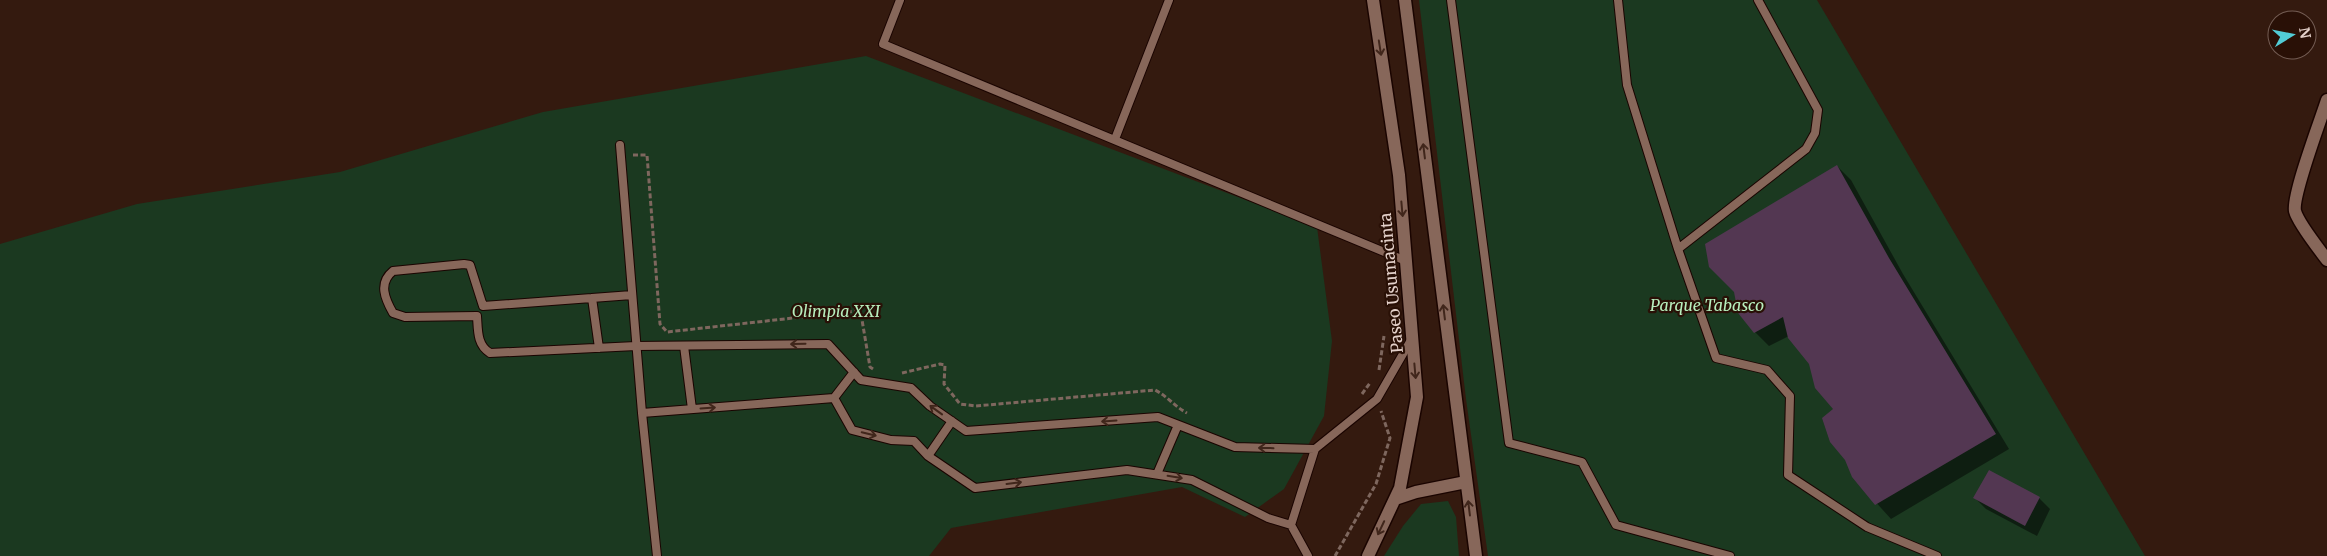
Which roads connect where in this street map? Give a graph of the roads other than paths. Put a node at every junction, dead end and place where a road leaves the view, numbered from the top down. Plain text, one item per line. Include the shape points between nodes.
1 (900, 0) edge
2 (1169, 0) edge
3 (1373, 0) edge
4 (1406, 0) edge
5 (1451, 0) edge
6 (1618, 0) edge
7 (1758, 0) edge
8 (2327, 100) edge
9 (1115, 139) junction
10 (620, 145) dead end
11 (1678, 249) junction
12 (2327, 260) edge
13 (1406, 261) junction
14 (632, 295) junction
15 (592, 298) junction
16 (483, 306) junction
17 (477, 316) junction
18 (1412, 338) junction
19 (636, 346) junction
20 (684, 346) junction
21 (599, 348) junction
22 (854, 372) junction
23 (834, 398) junction
24 (692, 409) junction
25 (642, 413) junction
26 (952, 421) junction
27 (1178, 425) junction
28 (1315, 449) junction
29 (928, 456) junction
30 (1157, 474) junction
31 (1466, 482) junction
32 (1395, 499) junction
33 (1291, 525) junction
34 (657, 556) edge
35 (1308, 556) edge
36 (1368, 556) edge
37 (1476, 556) edge
38 (1730, 556) edge
39 (1937, 556) edge

1 - 9 lane via 883,44
2 - 9 lane
3 -> 13 main road, Paseo Usumacinta via 1399,175
31 -> 4 main road
5 - 38 lane via 1510,443 1582,462 1616,525
6 - 11 lane via 1627,85
7 - 11 lane via 1818,110 1815,133 1806,149
8 - 12 main road via 2300,181 2295,211
9 - 13 lane
10 - 14 lane
11 - 39 lane via 1716,358 1767,370 1790,396 1788,475 1867,527
13 - 18 main road, Paseo Usumacinta
14 - 15 lane
14 - 19 lane
15 - 16 lane
15 - 21 lane
16 - 17 lane
16 - 17 lane via 470,265 393,271 387,276 383,293 394,312 405,317
17 - 21 lane via 480,342 490,353
18 - 28 lane via 1377,399
18 -> 32 main road, Paseo Usumacinta via 1417,397 1400,488
19 - 20 lane
19 - 21 lane
19 - 25 lane
22 -> 20 lane via 828,344
20 - 24 lane
22 - 23 lane
26 -> 22 lane via 911,388 861,380
24 -> 23 lane
23 -> 29 lane via 852,430 891,440 914,441
24 - 25 lane
25 - 34 lane
27 -> 26 lane via 1158,418 966,431
26 - 29 lane
28 -> 27 lane via 1235,447
27 - 30 lane
28 - 33 lane
29 -> 30 lane via 975,488 1127,470
30 -> 33 lane via 1192,480 1268,518
31 - 32 main road
37 -> 31 main road
32 -> 36 main road, Paseo Usumacinta
33 - 35 lane

